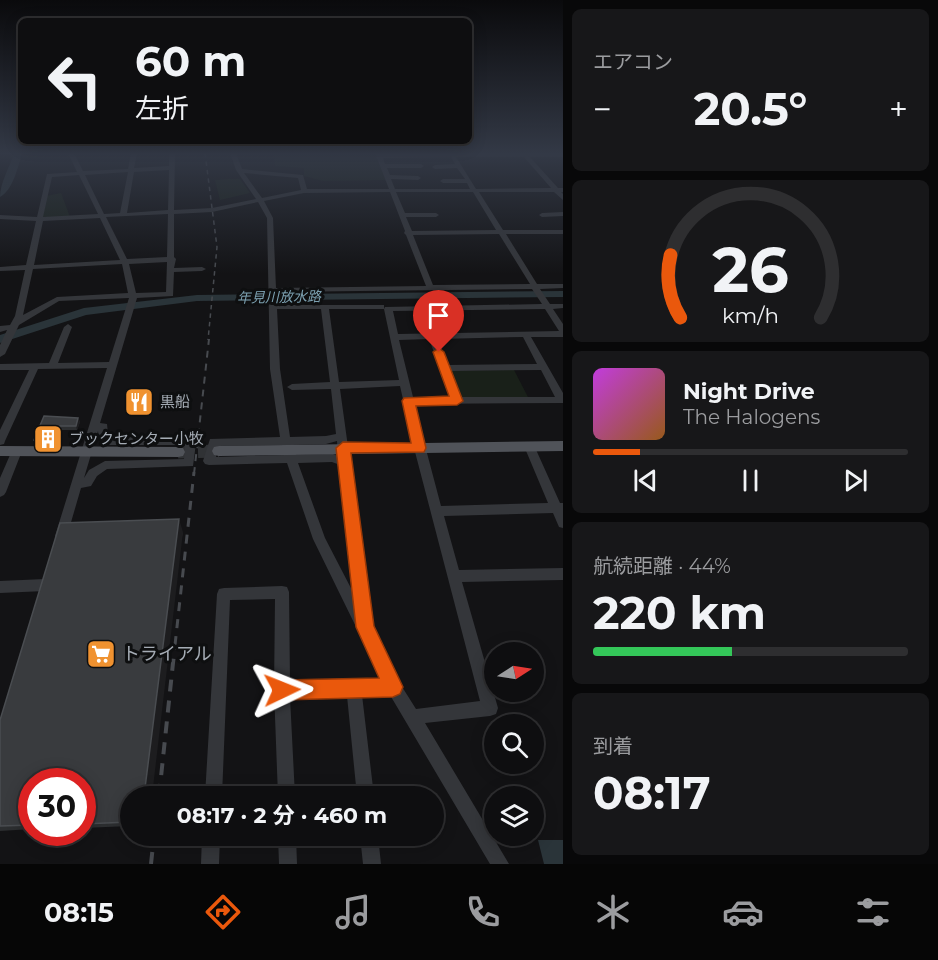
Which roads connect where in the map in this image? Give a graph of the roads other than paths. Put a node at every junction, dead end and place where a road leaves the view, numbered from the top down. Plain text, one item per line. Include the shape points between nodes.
1 (45, 193) edge
2 (90, 193) edge
3 (127, 193) edge
4 (172, 193) edge
5 (256, 193) edge
6 (293, 193) edge
7 (392, 193) edge
8 (476, 193) edge
9 (261, 200) junction
10 (172, 212) junction
11 (563, 214) edge
12 (123, 215) junction
13 (400, 215) junction
14 (436, 215) dead end
15 (542, 215) dead end
16 (0, 217) edge
17 (101, 217) junction
18 (40, 219) junction
19 (501, 232) junction
20 (563, 232) edge
21 (407, 233) junction
22 (172, 259) junction
23 (125, 262) junction
24 (28, 267) junction
25 (202, 268) dead end
26 (0, 269) edge
27 (172, 270) junction
28 (563, 286) edge
29 (430, 287) junction
30 (537, 289) junction
31 (273, 290) junction
32 (133, 296) junction
33 (546, 304) junction
34 (274, 306) junction
35 (563, 306) edge
36 (325, 307) junction
37 (381, 307) dead end
38 (15, 325) junction
39 (68, 327) dead end
40 (0, 329) edge
41 (563, 332) edge
42 (525, 334) junction
43 (432, 336) junction
44 (394, 337) junction
45 (1, 352) edge
46 (113, 365) junction
47 (35, 366) junction
48 (52, 366) junction
49 (0, 367) edge
50 (544, 367) junction
51 (445, 368) junction
52 (405, 383) junction
53 (336, 385) junction
54 (292, 387) dead end
55 (562, 400) edge
56 (409, 401) junction
57 (457, 401) junction
58 (95, 426) junction
59 (0, 441) edge
60 (342, 442) junction
61 (529, 446) junction
62 (563, 446) edge
63 (419, 448) junction
64 (0, 451) edge
65 (17, 451) junction
66 (219, 451) tunnel mouth
67 (87, 452) junction
68 (178, 452) tunnel mouth
69 (345, 463) junction
70 (77, 484) junction
71 (0, 492) edge
72 (560, 508) edge
73 (437, 511) junction
74 (563, 523) edge
75 (56, 552) edge
76 (563, 574) edge
77 (456, 576) junction
78 (45, 585) edge
79 (0, 587) edge
80 (365, 627) junction
81 (393, 687) junction
82 (354, 688) junction
83 (282, 690) junction
84 (412, 717) junction
85 (214, 786) edge
86 (286, 786) edge
87 (365, 786) edge
88 (211, 846) edge
89 (287, 846) edge
90 (370, 846) edge
91 (210, 864) edge
92 (288, 864) edge
93 (372, 864) edge
94 (500, 864) edge

1 - 18 street
2 - 17 street
3 - 12 street
4 - 10 street
5 - 9 street
6 - 9 street
7 - 13 street
8 - 19 street
9 - 10 street via 212,210
9 - 31 street via 272,227
10 - 12 street
10 - 22 street
11 - 15 street
12 - 17 street
13 - 14 street
13 - 21 street
16 - 18 street
17 - 18 street
17 - 23 street
18 - 24 street
19 - 20 street
19 - 21 street
19 - 30 street
21 - 29 street
22 - 23 street
22 - 27 street
23 - 24 street
23 - 32 street
24 - 26 street
24 - 38 street
25 - 27 street
27 - 32 street via 170,294
28 - 30 street
29 - 30 street
29 - 31 street
30 - 33 street
31 - 34 street
32 - 38 street via 57,299
32 - 46 street
33 - 35 street
33 - 41 street
33 - 44 street via 388,309
34 - 36 street
34 - 80 street via 275,369 290,457 319,539
36 - 37 street
36 - 53 street
38 - 40 street
38 - 45 street
39 - 48 street
41 - 42 street
42 - 43 street
42 - 50 street
43 - 44 street
43 - 51 street
44 - 52 street
46 - 48 street
46 - 58 street
47 - 48 street
47 - 49 street
47 - 59 street
50 - 51 street
50 - 55 street
51 - 57 street
52 - 53 street
52 - 56 street
53 - 54 street
53 - 60 street
55 - 57 street
56 - 57 street
56 - 63 street
58 - 67 street
58 - 70 street via 103,427 103,436 110,441 188,441 189,463 105,465 87,483
60 - 63 main road
60 - 66 main road
60 - 69 street
60 - 69 street via 214,442 209,460 333,458
61 - 62 main road
61 - 63 main road
61 - 72 street
63 - 73 street
64 - 65 main road
65 - 67 main road
65 - 71 street
67 - 68 main road
67 - 70 street
69 - 80 street
70 - 75 street
72 - 73 street
72 - 74 street
73 - 77 street
76 - 77 street
77 - 84 street via 490,708
78 - 79 street
80 - 81 street
81 - 82 street
81 - 84 street
82 - 83 street
82 - 87 street
83 - 85 street via 282,592 224,594
83 - 86 street
84 - 94 street
88 - 91 street
89 - 92 street
90 - 93 street

